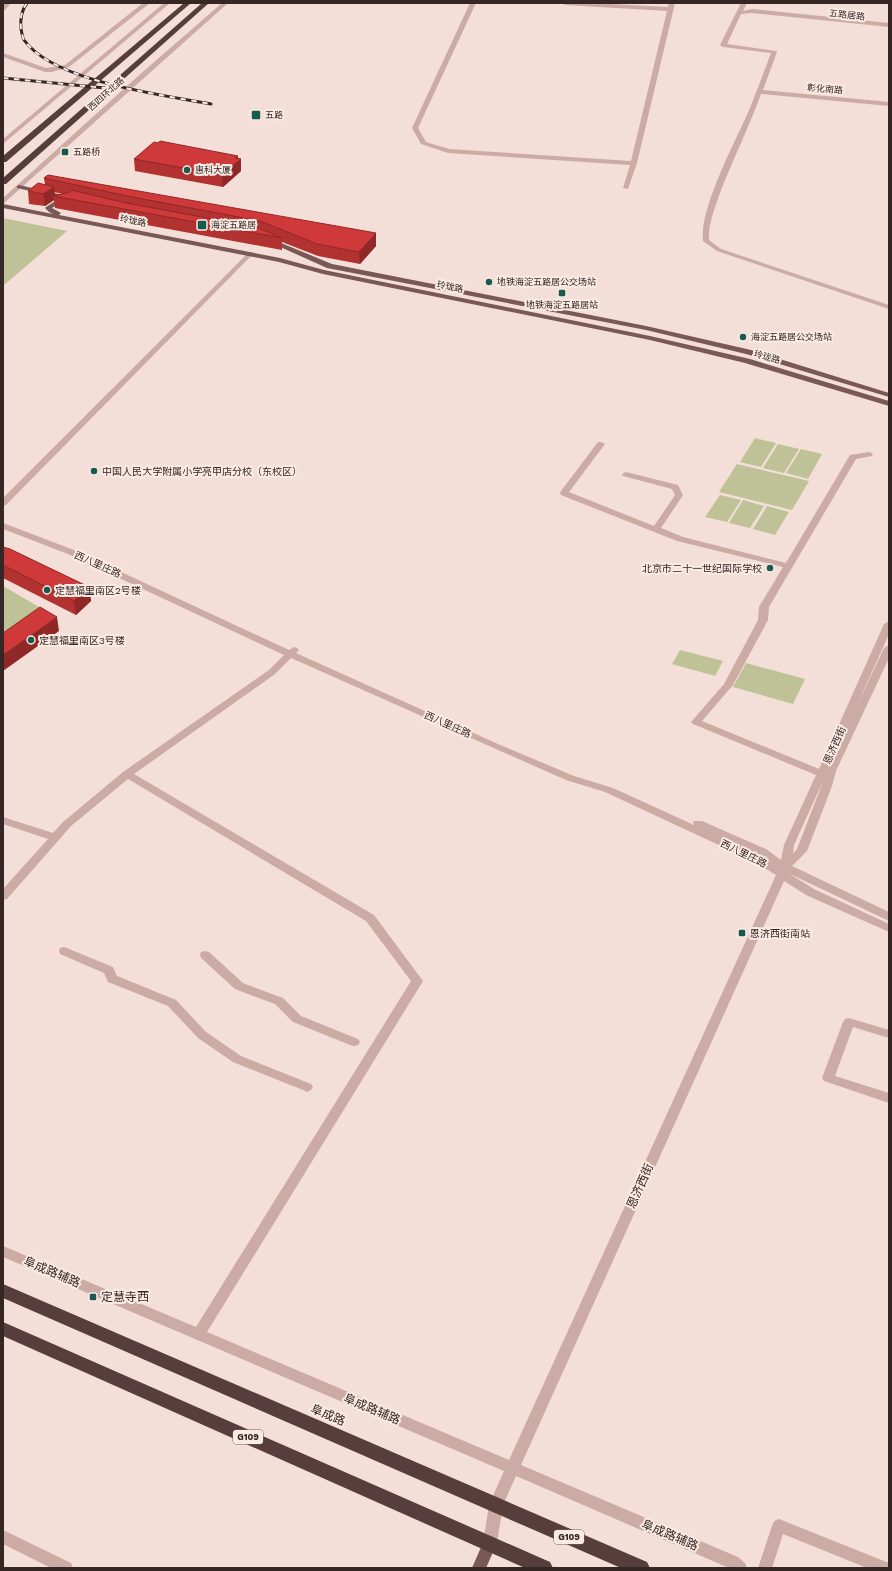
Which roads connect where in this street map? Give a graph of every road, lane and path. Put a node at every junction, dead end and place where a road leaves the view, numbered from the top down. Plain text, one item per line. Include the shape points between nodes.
1 (8, 3) edge
2 (147, 3) edge
3 (164, 3) edge
4 (188, 3) edge
5 (206, 3) edge
6 (225, 3) edge
7 (473, 3) edge
8 (565, 3) edge
9 (744, 3) edge
10 (671, 6) edge
11 (3, 10) edge
12 (739, 13) junction
13 (889, 27) edge
14 (3, 55) edge
15 (760, 92) junction
16 (889, 104) edge
17 (3, 142) edge
18 (3, 160) edge
19 (634, 163) junction
20 (3, 182) edge
21 (19, 187) junction
22 (626, 188) dead end
23 (3, 202) edge
24 (3, 206) edge
25 (79, 221) junction
26 (259, 236) edge
27 (250, 254) junction
28 (889, 307) edge
29 (889, 395) edge
30 (889, 404) edge
31 (601, 444) dead end
32 (869, 454) dead end
33 (626, 474) dead end
34 (3, 502) edge
35 (3, 522) edge
36 (3, 526) edge
37 (656, 529) junction
38 (788, 566) junction
39 (889, 624) edge
40 (889, 648) edge
41 (292, 652) junction
42 (127, 774) junction
43 (826, 775) junction
44 (3, 820) edge
45 (55, 838) junction
46 (783, 870) junction
47 (7, 885) edge
48 (3, 896) edge
49 (889, 917) edge
50 (889, 928) edge
51 (64, 951) dead end
52 (205, 955) dead end
53 (889, 1034) edge
54 (354, 1042) dead end
55 (308, 1087) dead end
56 (889, 1098) edge
57 (3, 1251) edge
58 (3, 1282) edge
59 (3, 1291) edge
60 (23, 1300) junction
61 (4, 1329) edge
62 (198, 1334) junction
63 (512, 1468) junction
64 (496, 1505) junction
65 (3, 1537) edge
66 (490, 1543) junction
67 (66, 1568) edge
68 (479, 1568) edge
69 (544, 1568) edge
70 (641, 1568) edge
71 (740, 1568) edge
72 (765, 1568) edge
73 (884, 1568) edge

1 - 11 street
2 - 14 street via 67,66 45,70
3 - 17 street
4 - 18 highway, 西四环北路
5 - 20 highway, 西四环北路
6 - 21 street, 西四环北路
7 - 19 street via 415,128 423,144 448,151
8 - 10 street
9 - 12 street
10 - 19 street
12 - 13 street, 五路居路
12 - 15 street via 723,45 774,52
15 - 16 street, 彰化南路
15 - 28 street via 713,204 705,231 706,241 719,250
19 - 22 street
21 - 23 street, 西四环北路
21 - 25 main road via 79,202 59,201 48,208
24 - 25 main road, 玲珑路
25 - 27 main road, 玲珑路
26 - 29 main road, 玲珑路 via 330,266 646,328 748,352
27 - 30 main road, 玲珑路 via 330,274 658,340 747,361
27 - 34 street
31 - 37 street via 564,493
32 - 38 street via 853,457
33 - 37 street via 675,487 679,495
35 - 41 street, 西八里庄路 via 58,541
36 - 41 street, 西八里庄路 via 71,552
37 - 38 street via 680,539
38 - 43 street via 764,607 763,620 728,685 696,722
39 - 43 street, 恩济西街
40 - 43 street, 恩济西街
41 - 42 street via 272,672
41 - 46 street, 西八里庄路 via 570,778 609,790
42 - 45 street via 67,824
42 - 62 street via 370,918 417,981
43 - 46 street, 恩济西街 via 789,845
43 - 46 street, 恩济西街 via 802,851
44 - 45 street
45 - 47 street
46 - 49 street, 西八里庄路
46 - 50 street, 西八里庄路 via 810,892
46 - 63 street, 恩济西街
47 - 48 street
51 - 55 street via 109,970 112,978 172,1003 202,1035 237,1059
52 - 54 street via 239,986 278,1001 298,1019
53 - 56 street via 849,1022 828,1078
57 - 62 street, 阜成路辅路
58 - 60 highway
59 - 60 highway, 阜成路 / G109
60 - 64 highway, 阜成路 / G109
61 - 66 highway, G109
62 - 63 street, 阜成路辅路
63 - 64 street, 恩济西街
63 - 71 street, 阜成路辅路 via 733,1562
64 - 66 street, 恩济西街
64 - 70 highway, 阜成路 / G109
65 - 67 street
66 - 68 main road
66 - 69 highway, G109
72 - 73 street via 779,1526

